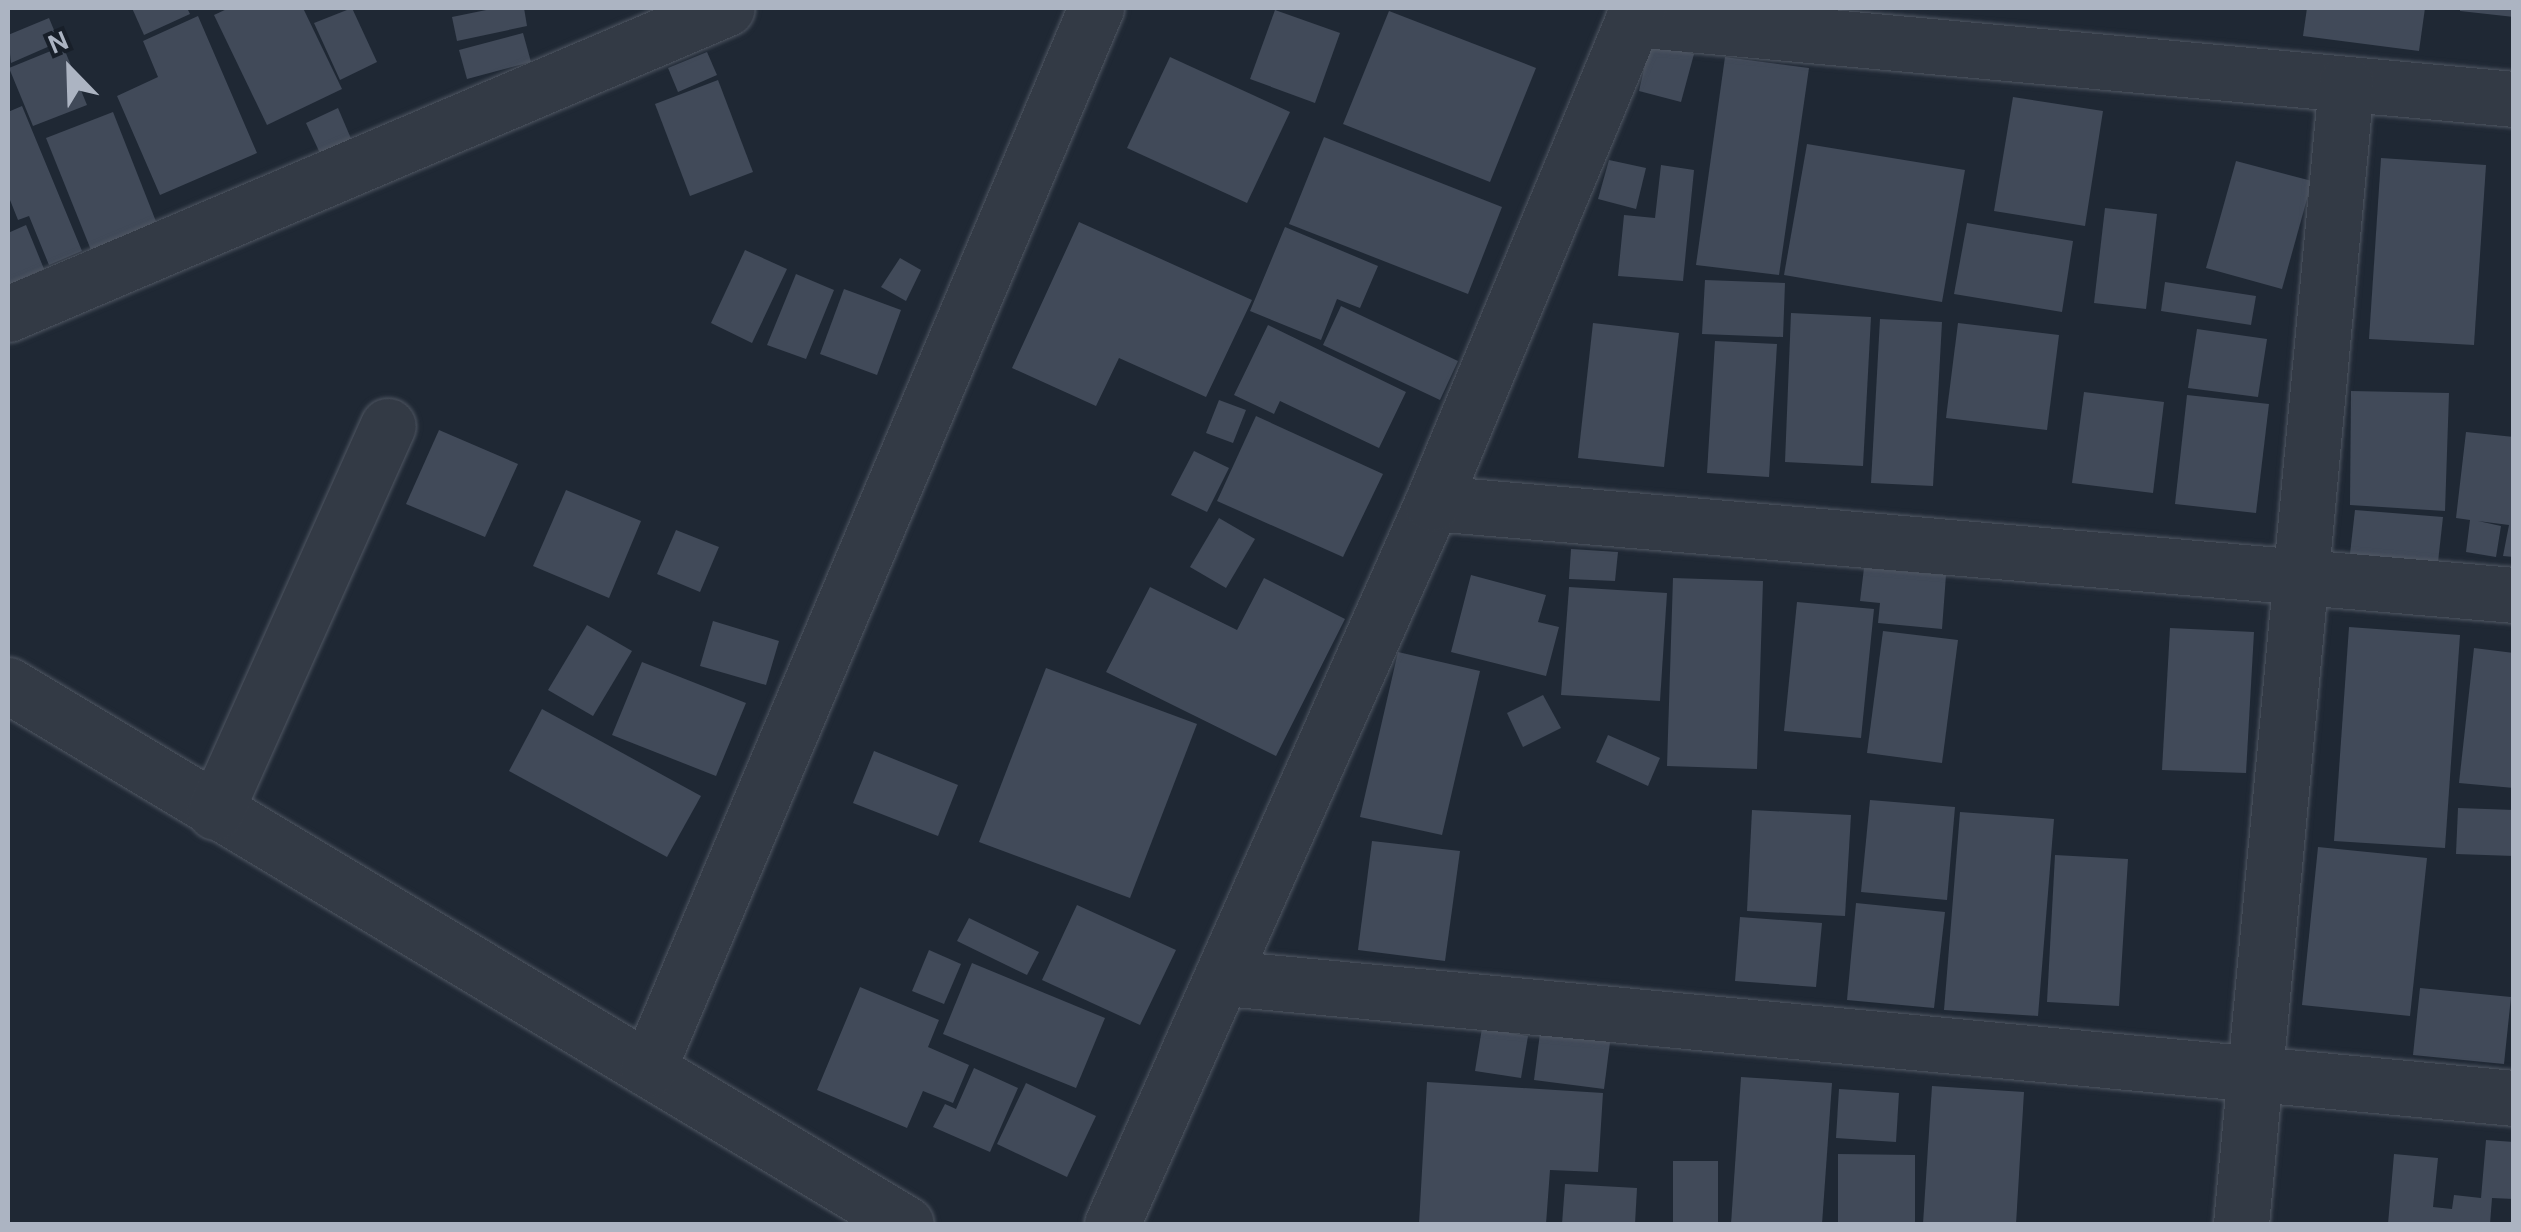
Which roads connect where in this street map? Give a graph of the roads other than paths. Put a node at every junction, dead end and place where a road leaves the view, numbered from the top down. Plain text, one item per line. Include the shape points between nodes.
1 (728, 8) edge
2 (1096, 8) edge
3 (1635, 13) edge
4 (2346, 84) junction
5 (2514, 99) edge
6 (8, 314) edge
7 (388, 426) dead end
8 (1432, 503) junction
9 (2297, 573) junction
10 (2514, 596) edge
11 (8, 685) edge
12 (215, 812) junction
13 (1225, 978) junction
14 (648, 1069) junction
15 (2259, 1073) junction
16 (2514, 1098) edge
17 (906, 1224) edge
18 (1112, 1224) edge
19 (2241, 1224) edge

1 - 6 street
2 - 14 street
3 - 4 street
3 - 8 street
4 - 5 street
4 - 9 street
7 - 12 street
8 - 9 street
8 - 13 street
9 - 10 street
9 - 15 street
11 - 12 street
12 - 14 street
13 - 15 street
13 - 18 street
14 - 17 street
15 - 16 street
15 - 19 street

